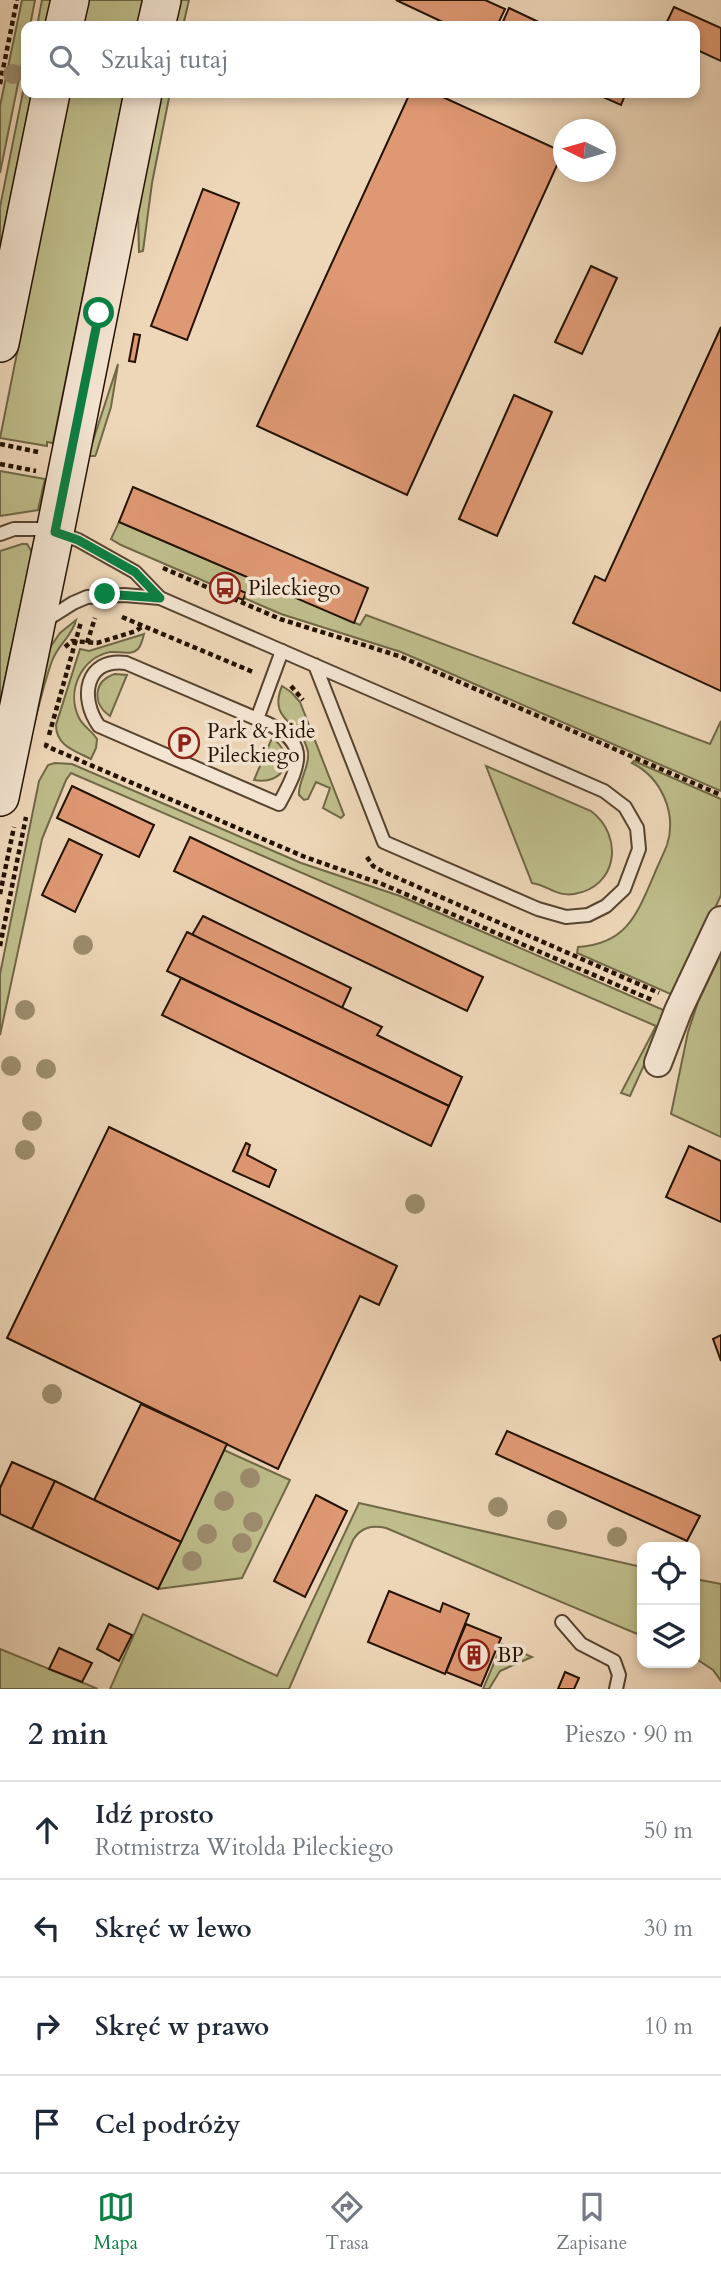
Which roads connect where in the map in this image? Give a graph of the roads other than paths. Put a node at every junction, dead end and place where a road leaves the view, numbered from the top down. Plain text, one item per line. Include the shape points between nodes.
1 (70, 0) edge
2 (162, 0) edge
3 (65, 21) edge
4 (157, 21) edge
5 (50, 98) edge
6 (142, 98) edge
7 (0, 343) edge
8 (55, 532) junction
9 (0, 534) edge
10 (160, 598) junction
11 (34, 628) junction
12 (282, 651) junction
13 (315, 665) junction
14 (257, 719) junction
15 (13, 805) edge
16 (721, 920) edge
17 (658, 1063) dead end
18 (562, 1622) dead end
19 (616, 1689) edge

1 - 3 main road
2 - 4 main road
5 - 7 main road
6 - 8 main road
8 - 9 lane via 14,529
8 - 10 lane via 135,572
8 - 11 main road
10 - 11 lane via 87,597
10 - 12 lane
11 - 15 main road
12 - 13 lane
12 - 14 lane
13 - 13 lane via 604,791 625,807 637,828 639,849 624,889 588,915 566,917 384,842
14 - 14 lane via 280,728 298,755 279,804 99,726 87,702 88,685 106,665 126,663
16 - 17 street
18 - 19 lane via 578,1641 614,1661 619,1675

